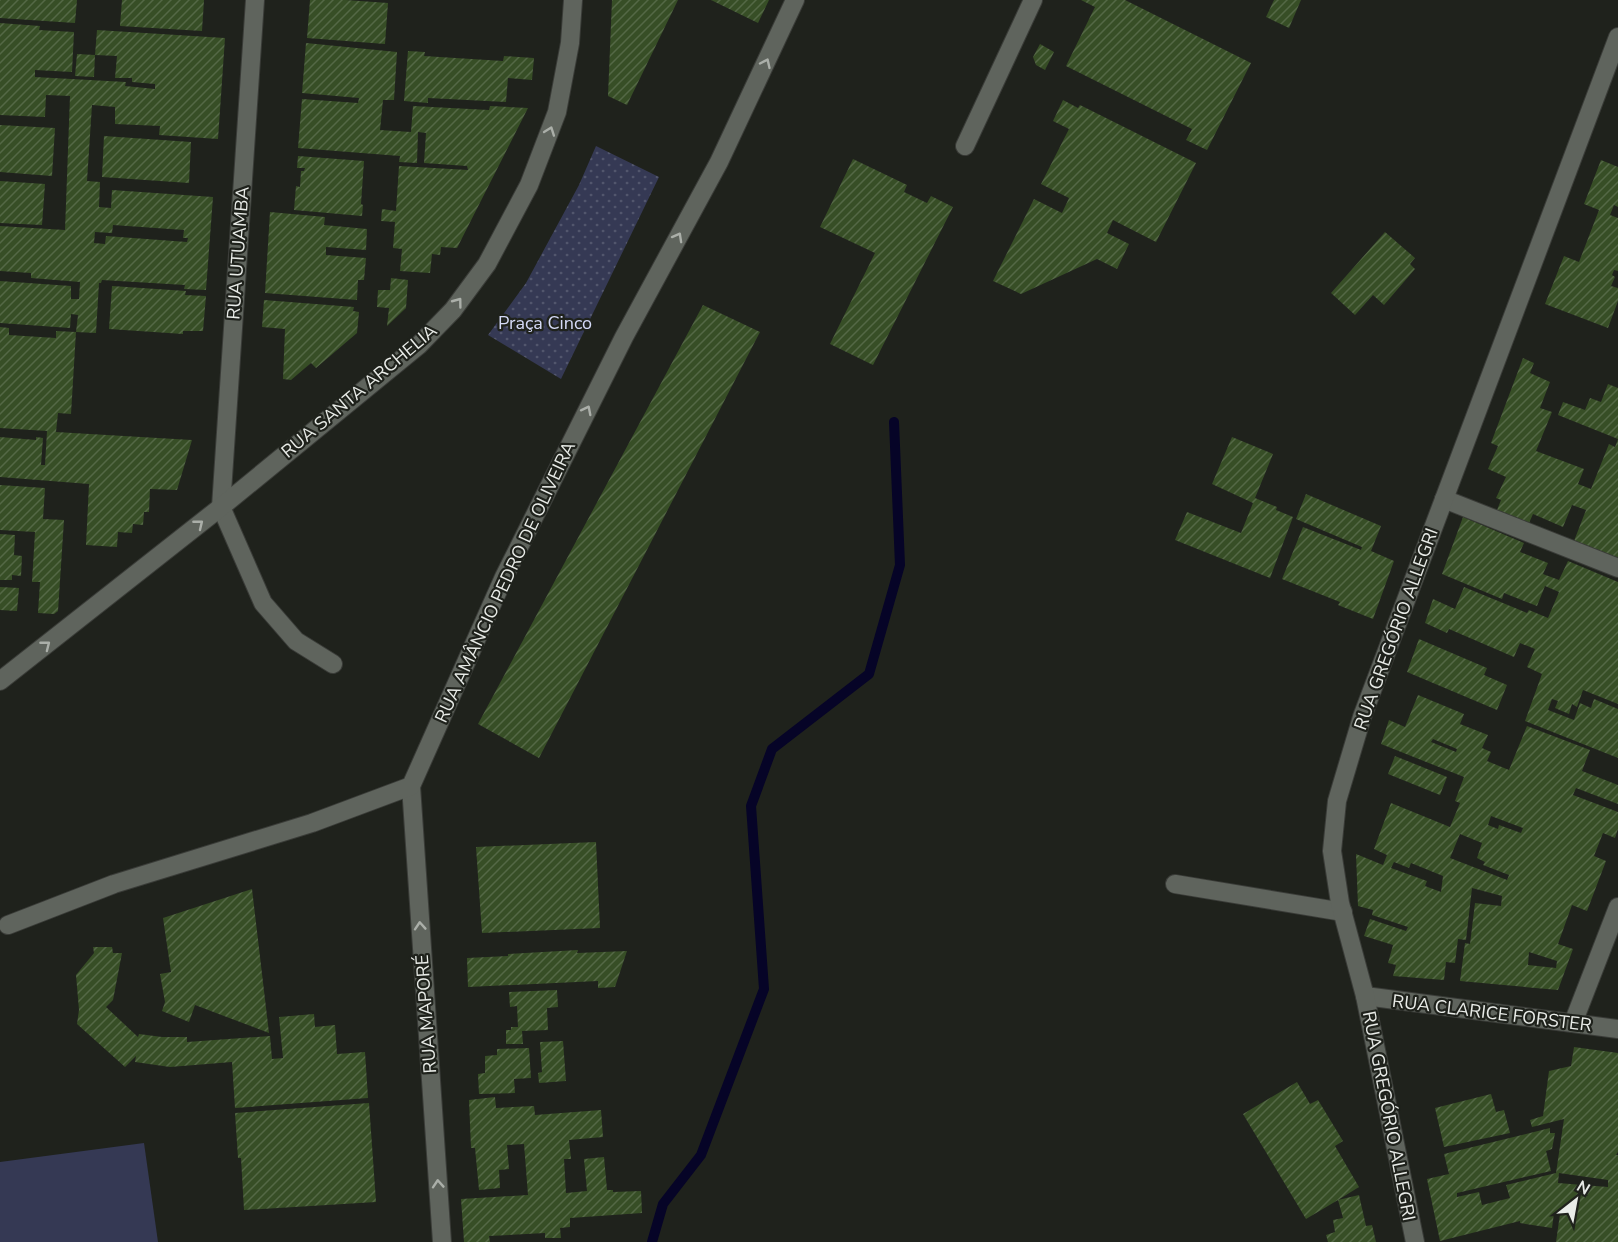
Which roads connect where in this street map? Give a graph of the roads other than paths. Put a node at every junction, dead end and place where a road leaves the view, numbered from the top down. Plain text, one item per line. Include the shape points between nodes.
1 (255, 0) edge
2 (573, 0) edge
3 (795, 0) edge
4 (1034, 0) edge
5 (1618, 37) edge
6 (965, 146) dead end
7 (1444, 499) junction
8 (221, 507) junction
9 (1618, 568) edge
10 (333, 664) dead end
11 (0, 681) edge
12 (411, 786) junction
13 (1175, 884) dead end
14 (1618, 907) edge
15 (1343, 912) junction
16 (8, 926) dead end
17 (1365, 996) junction
18 (1573, 1023) junction
19 (1618, 1029) edge
20 (442, 1242) edge
21 (1415, 1242) edge

1 - 8 street, RUA UTUAMBA
8 -> 2 street, RUA SANTA ARCHELIA via 419,345 453,310 487,264 530,185 557,112 570,43
12 -> 3 street, RUA AMÂNCIO PEDRO DE OLIVEIRA via 504,577 624,337 719,162
4 - 6 street
5 - 7 street, RUA GREGÓRIO ALLEGRI
7 - 9 street
7 - 15 street, RUA GREGÓRIO ALLEGRI via 1362,717 1337,801 1332,851
8 - 10 street via 263,603 296,641
11 -> 8 street, RUA SANTA ARCHELIA
12 - 16 street via 312,823 114,884
20 -> 12 street, RUA MAPORÉ
13 - 15 street
14 - 18 street
15 - 17 street, RUA GREGÓRIO ALLEGRI
17 - 18 street, RUA CLARICE FORSTER
17 - 21 street, RUA GREGÓRIO ALLEGRI
18 - 19 street, RUA CLARICE FORSTER

